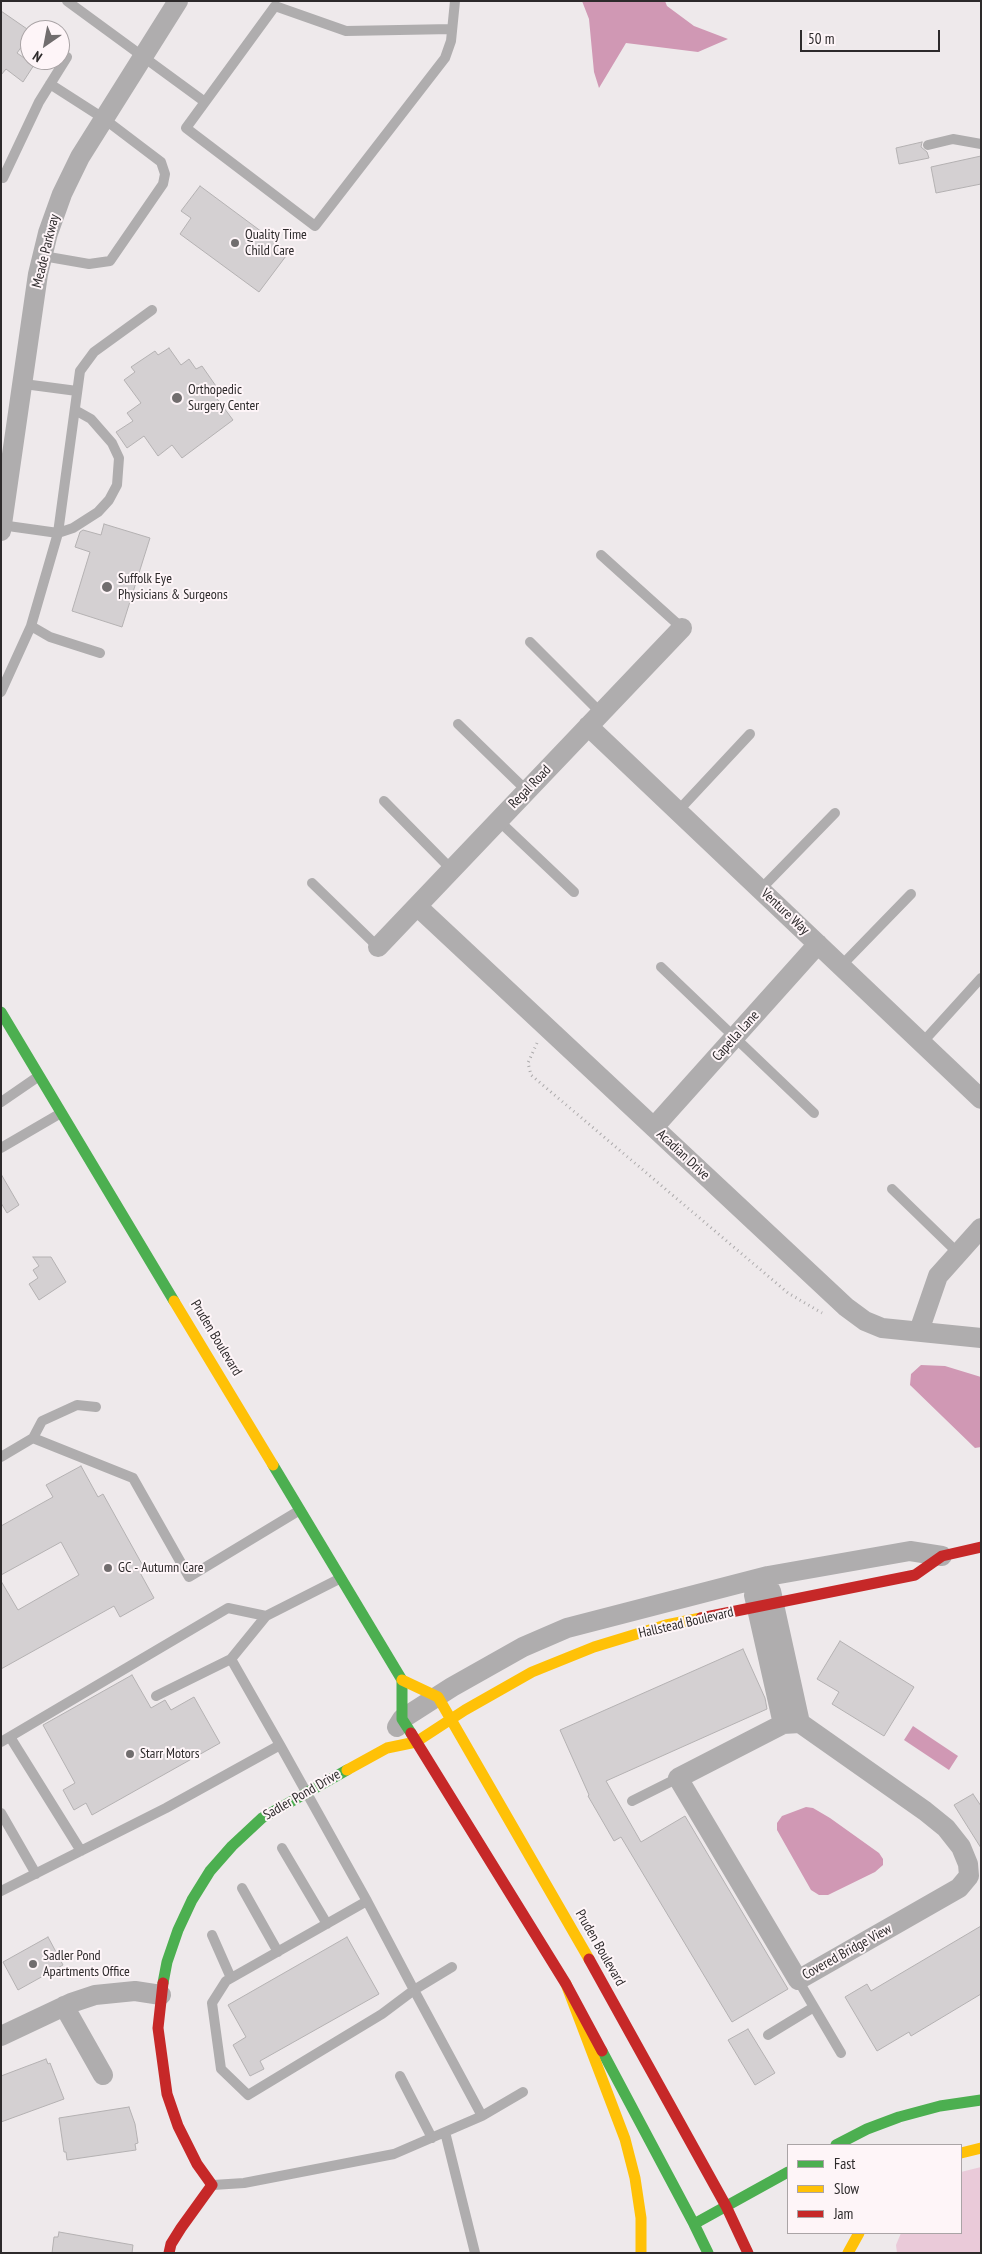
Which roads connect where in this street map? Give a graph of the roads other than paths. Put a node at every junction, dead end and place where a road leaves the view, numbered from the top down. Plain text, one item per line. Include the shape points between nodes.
1 (178, 1) edge
2 (455, 1) edge
3 (69, 2) edge
4 (452, 29) junction
5 (144, 56) junction
6 (59, 70) edge
7 (50, 84) junction
8 (205, 102) junction
9 (103, 118) junction
10 (981, 144) edge
11 (928, 145) dead end
12 (4, 178) dead end
13 (43, 256) junction
14 (152, 310) dead end
15 (24, 384) junction
16 (77, 391) junction
17 (75, 410) junction
18 (2, 527) edge
19 (58, 533) junction
20 (601, 555) dead end
21 (31, 626) junction
22 (682, 628) joint
23 (530, 642) dead end
24 (100, 653) dead end
25 (1, 692) edge
26 (595, 719) junction
27 (458, 724) dead end
28 (750, 734) dead end
29 (527, 791) junction
30 (384, 801) dead end
31 (678, 811) junction
32 (835, 813) dead end
33 (499, 821) junction
34 (452, 870) junction
35 (312, 883) dead end
36 (760, 890) junction
37 (574, 892) dead end
38 (911, 894) dead end
39 (417, 906) junction
40 (818, 944) junction
41 (378, 947) joint
42 (841, 966) junction
43 (661, 967) dead end
44 (981, 978) edge
45 (1, 1012) edge
46 (735, 1037) junction
47 (922, 1043) junction
48 (40, 1075) junction
49 (981, 1099) edge
50 (1, 1102) edge
51 (62, 1112) junction
52 (814, 1112) dead end
53 (654, 1127) junction
54 (1, 1148) edge
55 (892, 1189) dead end
56 (981, 1228) edge
57 (958, 1253) junction
58 (919, 1331) junction
59 (981, 1338) edge
60 (96, 1407) dead end
61 (33, 1438) junction
62 (1, 1457) edge
63 (301, 1510) junction
64 (981, 1547) edge
65 (942, 1556) junction
66 (342, 1578) junction
67 (760, 1578) junction
68 (765, 1606) junction
69 (266, 1616) junction
70 (231, 1659) junction
71 (402, 1680) junction
72 (156, 1696) dead end
73 (438, 1697) junction
74 (402, 1719) junction
75 (451, 1719) junction
76 (791, 1723) junction
77 (6, 1740) edge
78 (416, 1742) junction
79 (280, 1745) junction
80 (387, 1748) junction
81 (678, 1778) junction
82 (306, 1792) junction
83 (632, 1801) dead end
84 (1, 1813) edge
85 (282, 1848) dead end
86 (81, 1851) junction
87 (36, 1874) junction
88 (242, 1888) dead end
89 (1, 1891) edge
90 (367, 1901) junction
91 (327, 1924) junction
92 (212, 1935) dead end
93 (278, 1952) junction
94 (452, 1967) dead end
95 (231, 1978) junction
96 (798, 1980) junction
97 (566, 1984) junction
98 (414, 1990) junction
99 (161, 1995) junction
100 (64, 2006) junction
101 (814, 2007) junction
102 (768, 2035) dead end
103 (1, 2036) edge
104 (841, 2053) dead end
105 (103, 2075) dead end
106 (400, 2076) dead end
107 (523, 2092) dead end
108 (981, 2100) edge
109 (482, 2116) junction
110 (445, 2132) junction
111 (432, 2138) junction
112 (838, 2144) edge
113 (981, 2148) edge
114 (962, 2153) edge
115 (787, 2173) edge
116 (212, 2185) junction
117 (726, 2206) junction
118 (694, 2224) junction
119 (858, 2234) edge
120 (169, 2253) edge
121 (475, 2253) edge
122 (642, 2253) edge
123 (708, 2253) edge
124 (748, 2253) edge
125 (848, 2253) edge

1 - 5 street, Meade Parkway
2 - 4 lane
3 - 5 lane
4 - 8 lane via 346,31 275,6
4 - 8 lane via 445,58 315,226 186,128
5 - 8 lane
5 - 9 street, Meade Parkway
6 - 7 lane
7 - 9 lane
7 - 12 lane
9 - 13 street, Meade Parkway via 62,194
9 - 13 lane via 161,162 165,174 163,184 110,261 90,264
10 - 11 lane via 953,139
13 - 15 street, Meade Parkway
14 - 16 lane via 87,359 80,371
15 - 16 lane
15 - 18 street, Meade Parkway
16 - 17 lane
17 - 19 lane
17 - 19 lane via 91,419 112,443 119,458 119,472 117,485 98,512 73,528
18 - 19 lane
19 - 21 lane
20 - 22 lane
21 - 24 lane via 50,637
21 - 25 lane
22 - 26 street, Regal Road
23 - 26 lane
26 - 29 street, Regal Road
26 - 31 street, Venture Way
27 - 29 lane
28 - 31 lane
29 - 33 street, Regal Road
30 - 34 lane
31 - 36 street, Venture Way
32 - 36 lane
33 - 34 street, Regal Road
33 - 37 lane
34 - 39 street, Regal Road
35 - 41 lane
36 - 40 street, Venture Way
38 - 42 lane
39 - 41 street, Regal Road
39 - 53 street, Acadian Drive
40 - 42 street, Venture Way
40 - 46 street, Capella Lane
42 - 47 street, Venture Way
43 - 46 lane
44 - 47 lane
45 - 48 main road, Pruden Boulevard
46 - 52 lane
46 - 53 street, Capella Lane
47 - 49 street, Venture Way
48 - 50 lane
48 - 51 main road, Pruden Boulevard
51 - 54 lane
51 - 63 main road, Pruden Boulevard
53 - 58 street, Acadian Drive via 846,1308 865,1322 882,1328
55 - 57 lane
56 - 57 street
57 - 58 street via 938,1276
58 - 59 street, Acadian Drive
60 - 61 lane via 77,1405 42,1421
61 - 62 lane
61 - 63 lane via 133,1478 189,1577
63 - 66 main road, Pruden Boulevard
64 - 65 main road, Hallstead Boulevard
65 - 67 street, Hallstead Boulevard via 910,1551
65 - 68 main road, Hallstead Boulevard via 915,1575
66 - 69 lane
66 - 71 main road, Pruden Boulevard
67 - 68 street
67 - 73 street, Hallstead Boulevard via 567,1628 523,1647
68 - 75 main road, Hallstead Boulevard via 666,1624 594,1647 532,1672
68 - 76 street
69 - 70 lane
69 - 77 lane via 228,1608
70 - 72 lane
70 - 79 lane
71 - 73 main road
71 - 74 main road
73 - 74 street
73 - 75 main road, Pruden Boulevard
74 - 78 main road
74 - 80 street
75 - 78 main road, Hallstead Boulevard
75 - 117 main road, Pruden Boulevard
76 - 81 street
76 - 96 street, Covered Bridge View via 946,1828 961,1847 969,1876 959,1888
77 - 86 lane
78 - 80 main road, Sadler Pond Drive
78 - 97 main road
79 - 82 lane
79 - 86 lane
80 - 82 main road, Sadler Pond Drive
81 - 83 lane
81 - 96 street, Covered Bridge View
82 - 90 lane
82 - 99 main road, Sadler Pond Drive via 262,1818 210,1872 178,1930 167,1962
84 - 87 lane
85 - 91 lane
86 - 87 lane
87 - 89 lane
88 - 93 lane
90 - 91 lane
90 - 98 lane
91 - 93 lane
92 - 95 lane
93 - 95 lane
94 - 98 lane
95 - 98 lane via 212,2004 221,2069 248,2095 382,2014
96 - 101 lane
97 - 118 main road
97 - 122 main road via 625,2139 637,2194
98 - 109 lane
99 - 100 street via 115,1992
99 - 116 main road, Sadler Pond Drive via 158,2028 167,2094 178,2126 197,2164
100 - 103 street
100 - 105 street
101 - 102 lane
101 - 104 lane
106 - 111 lane
107 - 109 lane
108 - 112 main road via 899,2117 867,2128
109 - 110 lane
110 - 111 lane
110 - 121 lane
111 - 116 lane via 394,2154 244,2183
113 - 114 main road
115 - 117 main road
116 - 120 main road via 181,2228
117 - 118 main road
117 - 124 main road, Pruden Boulevard
118 - 123 main road
119 - 125 main road

